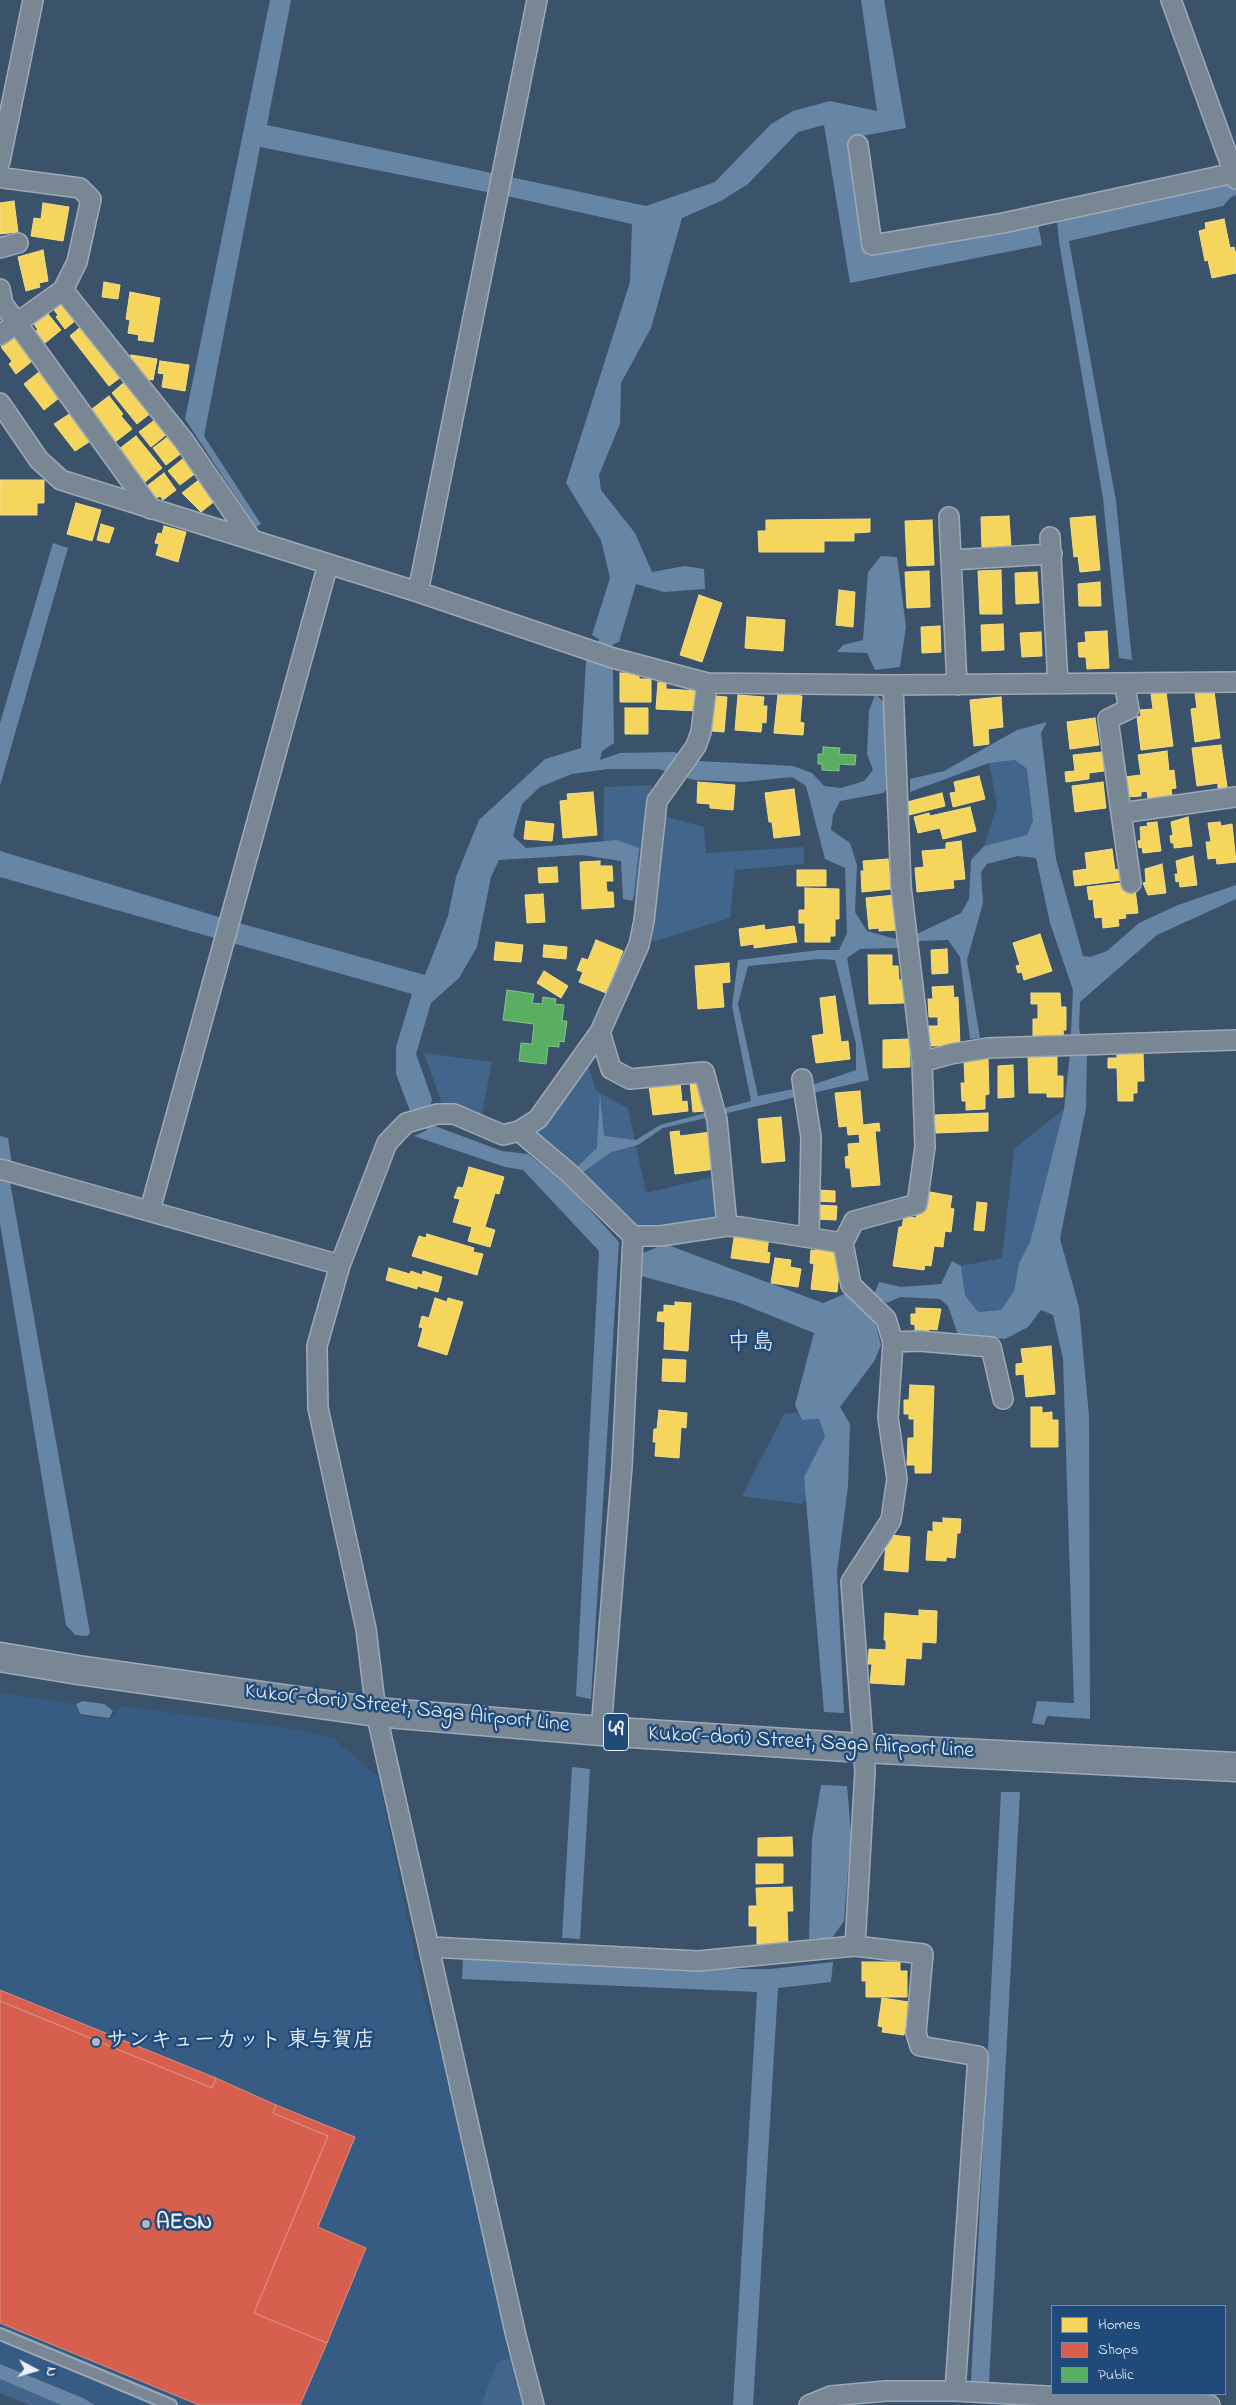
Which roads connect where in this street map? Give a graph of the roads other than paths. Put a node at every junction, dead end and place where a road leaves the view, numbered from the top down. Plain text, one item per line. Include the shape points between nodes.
1 (33, 0) edge
2 (536, 0) edge
3 (1172, 0) edge
4 (858, 145) dead end
5 (0, 161) edge
6 (0, 173) edge
7 (1235, 176) edge
8 (0, 289) edge
9 (63, 290) junction
10 (16, 322) junction
11 (0, 335) edge
12 (0, 402) edge
13 (151, 509) junction
14 (949, 517) dead end
15 (252, 540) junction
16 (951, 560) junction
17 (328, 564) junction
18 (418, 592) junction
19 (1236, 682) edge
20 (707, 683) junction
21 (1058, 684) junction
22 (1124, 684) junction
23 (893, 685) junction
24 (957, 685) junction
25 (1236, 798) edge
26 (1121, 813) junction
27 (1131, 883) dead end
28 (600, 1032) junction
29 (1236, 1040) edge
30 (922, 1062) junction
31 (802, 1079) dead end
32 (519, 1131) junction
33 (0, 1169) edge
34 (150, 1210) junction
35 (727, 1226) junction
36 (633, 1236) junction
37 (809, 1237) junction
38 (843, 1243) junction
39 (340, 1265) junction
40 (893, 1342) junction
41 (1004, 1399) dead end
42 (0, 1657) edge
43 (376, 1712) junction
44 (601, 1731) junction
45 (862, 1748) junction
46 (1236, 1767) edge
47 (855, 1946) junction
48 (430, 1947) junction
49 (0, 2334) edge
50 (956, 2391) junction
51 (171, 2405) edge
52 (534, 2405) edge
53 (809, 2405) edge
54 (1210, 2405) edge

1 - 5 street
2 - 18 street
3 - 7 street
4 - 7 street via 872,245 1004,223
6 - 9 street via 4,178 80,188 91,199 76,262
8 - 10 street via 3,304
9 - 10 street
9 - 15 street via 184,441
10 - 11 street
10 - 13 street
12 - 13 street via 39,460 61,480
13 - 15 street
14 - 16 street
15 - 17 street
16 - 21 street via 1051,546
16 - 24 street
17 - 18 street
17 - 34 street
18 - 20 street via 589,651
19 - 22 street
20 - 23 street
20 - 28 street via 701,732 696,746 658,801 639,945
21 - 22 street
21 - 24 street
22 - 26 street via 1129,709 1108,719
23 - 24 street
23 - 30 street via 901,886
25 - 26 street
26 - 27 street
28 - 32 street via 538,1119
28 - 35 street via 611,1069 630,1079 704,1072 715,1112
29 - 30 street via 988,1048
30 - 38 street via 925,1147 917,1204 854,1221
31 - 37 street via 811,1137
32 - 36 street via 570,1174
32 - 39 street via 503,1135 454,1114 429,1116 406,1123 387,1143
33 - 34 street
34 - 39 street
35 - 36 street via 660,1236
35 - 37 street
36 - 44 street via 622,1466
37 - 38 street
38 - 40 street via 850,1285 886,1319
39 - 43 street via 317,1346 318,1408 366,1629
40 - 41 street via 919,1341 991,1348
40 - 45 street via 888,1418 897,1479 891,1520 852,1582
42 - 43 main road, Kuko(-dori) Street, Saga Airport Line / 49
43 - 44 main road, Kuko(-dori) Street, Saga Airport Line / 49
43 - 48 street
44 - 45 main road, Kuko(-dori) Street, Saga Airport Line / 49
45 - 46 main road, Kuko(-dori) Street, Saga Airport Line / 49
45 - 47 street via 864,1771
47 - 48 street via 698,1962
47 - 50 street via 923,1954 916,2033 920,2046 978,2056
48 - 52 street
49 - 51 lane
50 - 53 street via 886,2391 831,2396
50 - 54 street

